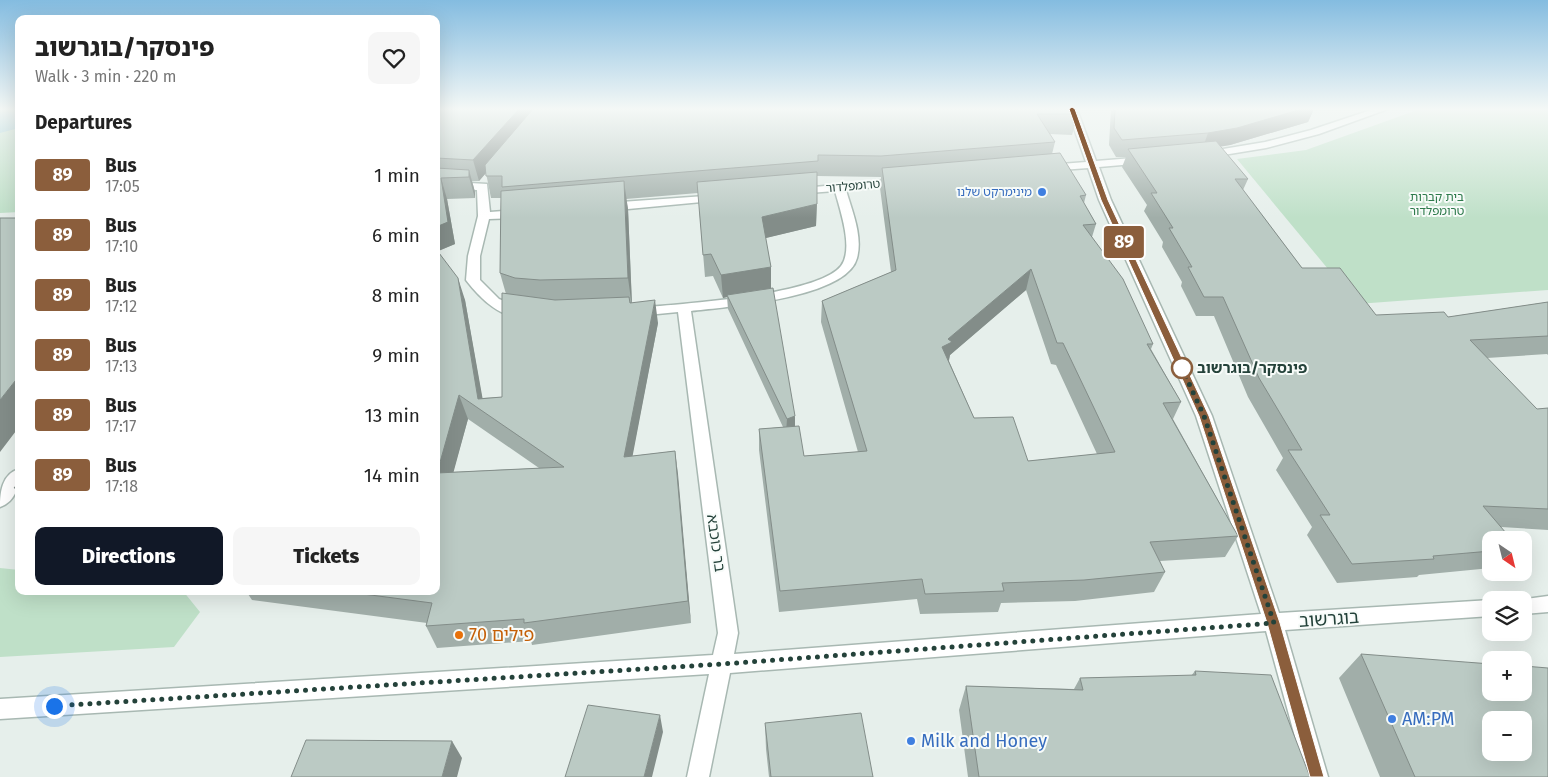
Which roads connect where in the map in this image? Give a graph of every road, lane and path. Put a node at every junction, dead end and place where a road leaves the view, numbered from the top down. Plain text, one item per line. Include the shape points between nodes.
1 (1086, 145) edge
2 (1264, 145) edge
3 (1196, 156) edge
4 (1159, 159) edge
5 (1093, 164) junction
6 (1036, 169) edge
7 (917, 180) edge
8 (440, 185) edge
9 (840, 188) junction
10 (780, 193) edge
11 (731, 197) edge
12 (593, 208) edge
13 (534, 212) edge
14 (484, 216) junction
15 (684, 307) junction
16 (628, 313) edge
17 (532, 314) edge
18 (15, 480) edge
19 (0, 500) edge
20 (1548, 604) edge
21 (1532, 605) edge
22 (1482, 609) edge
23 (1274, 623) junction
24 (722, 664) junction
25 (0, 709) edge
26 (698, 777) edge
27 (1317, 777) edge

1 - 5 street
2 - 3 street
4 - 5 street
5 - 6 street
5 - 23 street via 1105,200 1204,416
7 - 9 street, טרומפלדור
8 - 14 street via 457,187 486,182
9 - 10 street, טרומפלדור
9 - 15 street via 852,253 847,268 834,279 779,294
11 - 12 street
13 - 14 street
14 - 17 street via 474,256 473,280 500,308
15 - 16 street
15 - 24 street, בר כוכבא via 728,633
18 - 19 street
20 - 21 street
22 - 23 street, בוגרשוב
23 - 24 street, בוגרשוב
23 - 27 street
24 - 25 street, בוגרשוב
24 - 26 street, בר כוכבא

